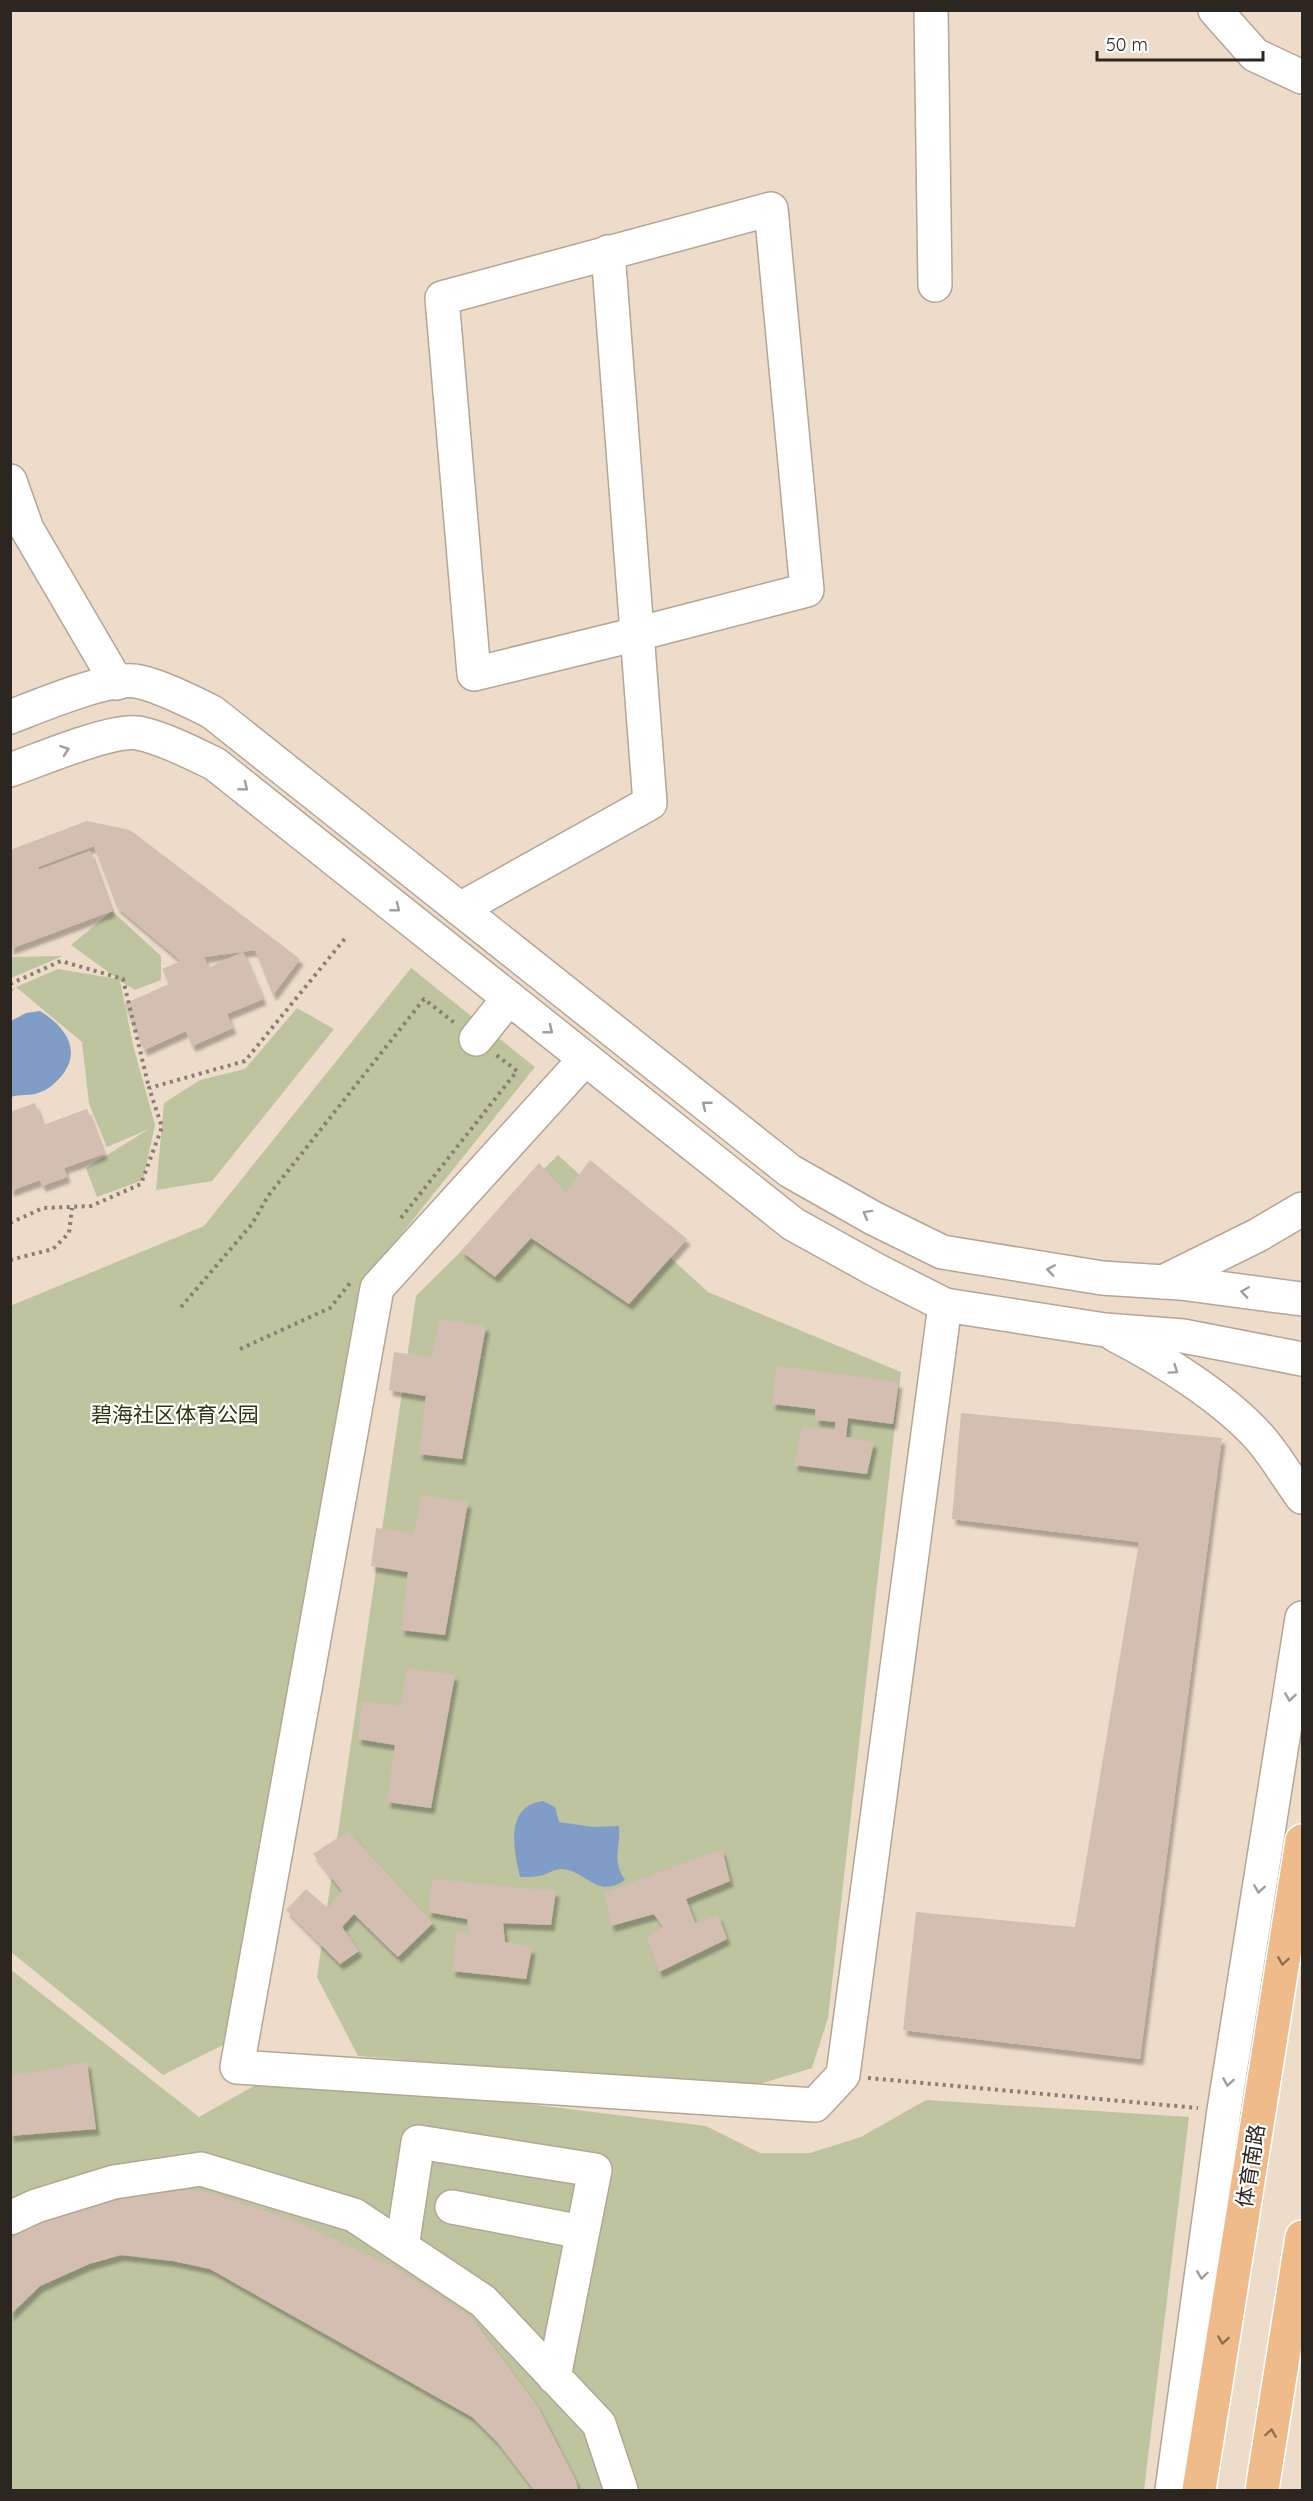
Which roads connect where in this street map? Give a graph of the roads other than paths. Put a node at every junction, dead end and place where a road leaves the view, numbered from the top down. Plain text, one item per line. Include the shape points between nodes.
1 (931, 10) edge
2 (1215, 10) edge
3 (1302, 77) edge
4 (608, 252) junction
5 (935, 285) dead end
6 (10, 481) edge
7 (637, 634) junction
8 (117, 682) junction
9 (10, 717) edge
10 (10, 770) edge
11 (460, 909) junction
12 (509, 998) junction
13 (476, 1039) road end
14 (585, 1059) junction
15 (1302, 1209) edge
16 (1163, 1282) junction
17 (1302, 1299) edge
18 (945, 1305) junction
19 (1105, 1330) junction
20 (1302, 1359) edge
21 (1302, 1497) edge
22 (1302, 1618) edge
23 (1302, 1841) edge
24 (452, 2207) dead end
25 (10, 2218) edge
26 (582, 2232) junction
27 (1302, 2237) edge
28 (402, 2247) junction
29 (555, 2377) junction
30 (621, 2490) edge
31 (1172, 2490) edge
32 (1199, 2490) edge
33 (1262, 2490) edge

1 - 5 street
2 - 3 street via 1255,55
4 - 7 street
4 - 7 street via 442,298 474,674
4 - 7 street via 771,209 807,590
6 - 8 street via 27,529
7 - 11 street via 650,803
8 - 9 street
8 - 11 street via 134,680 212,712
10 -> 12 street via 102,738 137,733 183,749 215,764
16 -> 11 street via 1102,1278 942,1252 873,1218 790,1172
12 - 13 street
12 -> 14 street
14 - 18 street via 794,1224
14 - 18 street via 377,1288 237,2067 815,2105 843,2075
15 - 16 street
17 -> 16 street
18 - 19 street
19 - 20 street via 1183,1336
19 -> 21 street via 1153,1355 1215,1399 1258,1437
22 -> 31 street via 1224,2110
23 -> 32 main road, 体育南路
24 - 26 street
25 - 28 street via 114,2182 201,2169 354,2215
26 - 28 street via 594,2170 418,2142
26 - 29 street
33 -> 27 main road
28 - 29 street via 483,2301
29 - 30 street via 599,2424

